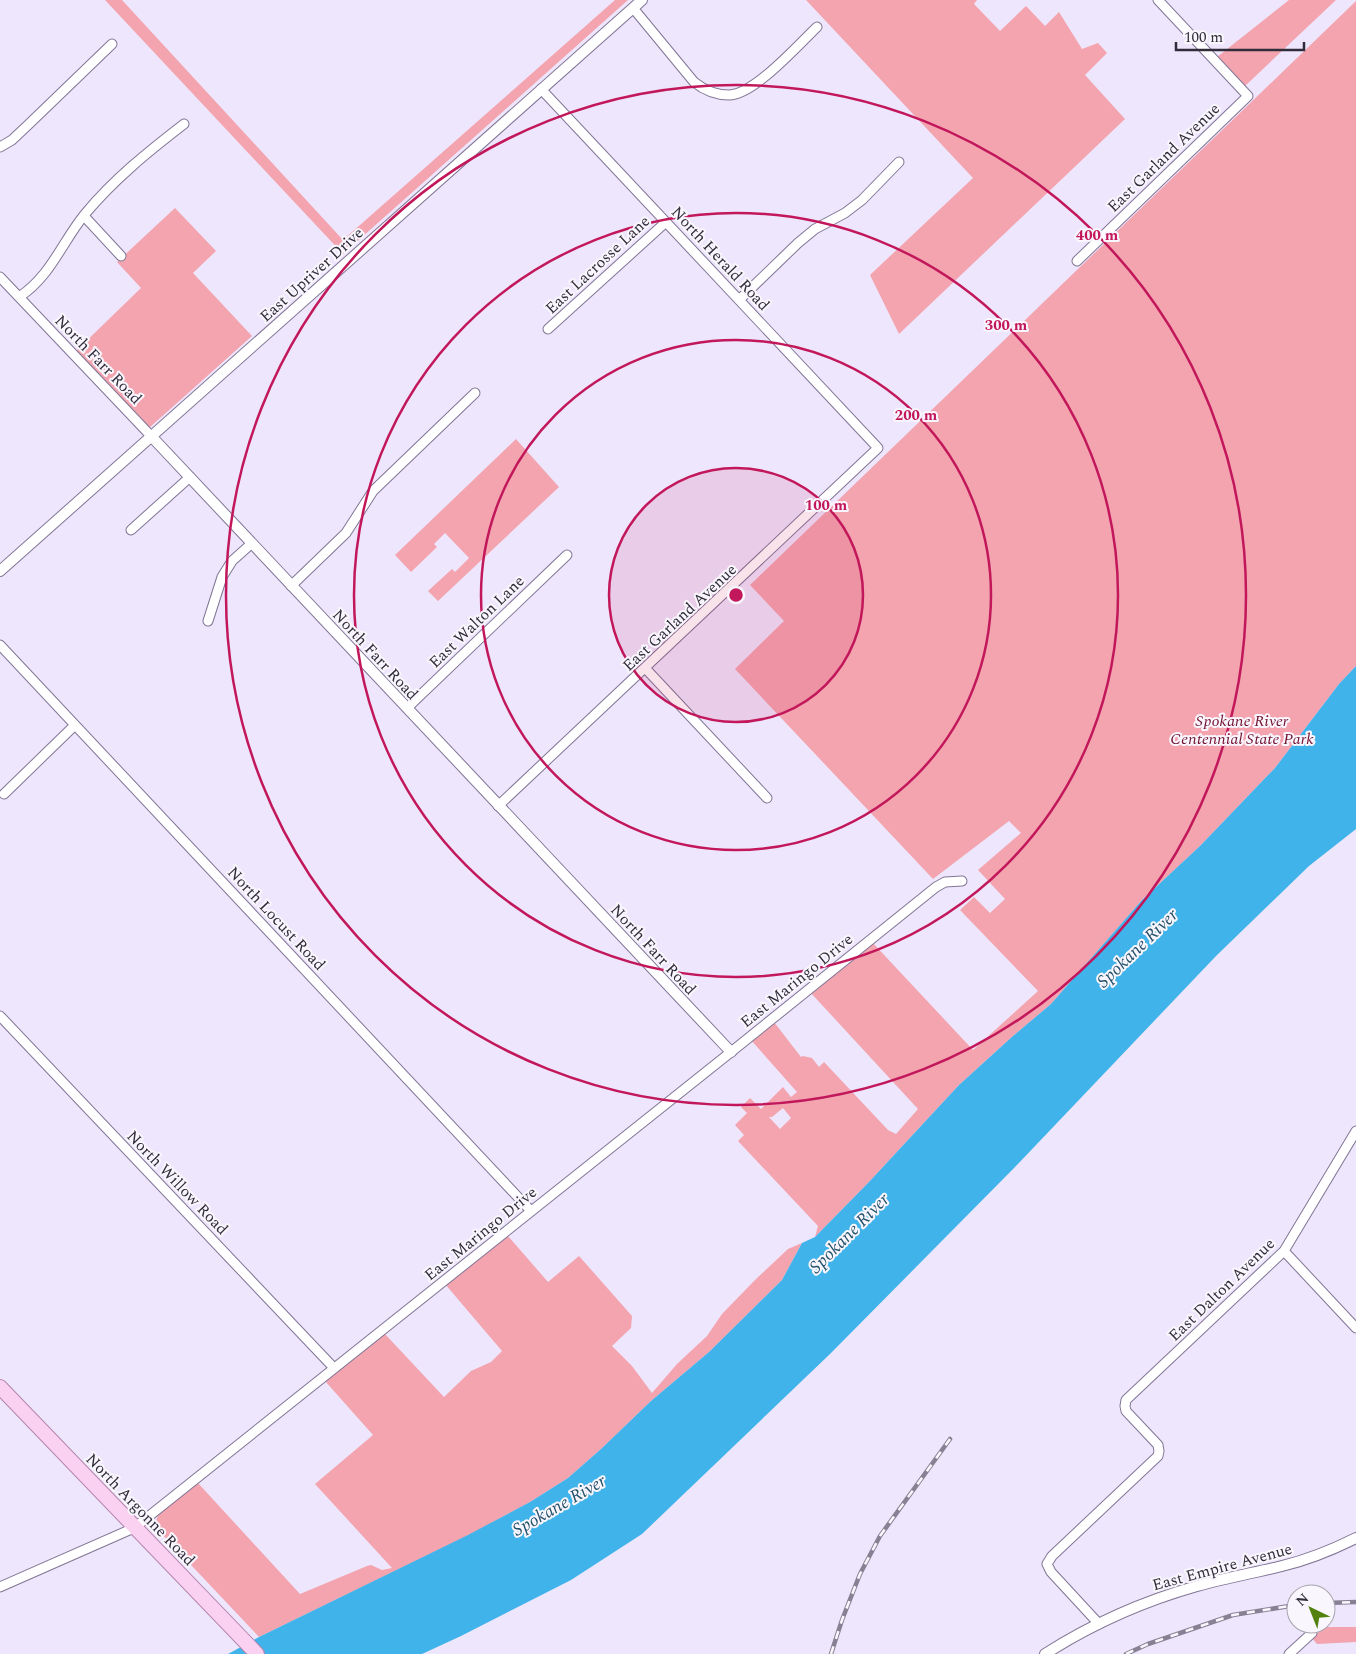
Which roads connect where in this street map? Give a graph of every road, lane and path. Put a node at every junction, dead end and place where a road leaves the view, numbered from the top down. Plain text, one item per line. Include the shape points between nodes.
1 (642, 0) edge
2 (1158, 0) edge
3 (633, 8) junction
4 (817, 26) dead end
5 (112, 44) dead end
6 (541, 89) junction
7 (184, 124) dead end
8 (0, 147) edge
9 (899, 162) dead end
10 (84, 216) junction
11 (666, 222) junction
12 (121, 256) dead end
13 (1077, 261) dead end
14 (0, 276) edge
15 (19, 297) junction
16 (739, 300) junction
17 (548, 329) dead end
18 (475, 393) dead end
19 (151, 436) junction
20 (878, 448) joint
21 (190, 477) junction
22 (131, 530) dead end
23 (251, 544) junction
24 (567, 555) dead end
25 (0, 571) edge
26 (291, 586) junction
27 (208, 621) dead end
28 (0, 645) edge
29 (646, 669) junction
30 (406, 708) junction
31 (75, 725) junction
32 (4, 794) dead end
33 (767, 798) dead end
34 (498, 806) junction
35 (962, 881) dead end
36 (0, 1016) edge
37 (731, 1052) junction
38 (1356, 1131) edge
39 (531, 1211) junction
40 (1284, 1251) junction
41 (1356, 1328) edge
42 (334, 1368) junction
43 (0, 1387) edge
44 (134, 1528) junction
45 (1356, 1538) edge
46 (0, 1587) edge
47 (1099, 1624) junction
48 (1311, 1634) edge
49 (257, 1654) edge
50 (1045, 1654) edge
51 (1289, 1654) edge

1 - 3 street, East Upriver Drive
2 - 13 street, East Garland Avenue via 1248,96
3 - 4 street via 694,82 706,91 730,96 762,79
3 - 6 street, East Upriver Drive
5 - 8 street via 12,140
6 - 11 street, North Herald Road
6 - 19 street, East Upriver Drive
7 - 10 street via 128,170
9 - 16 street via 862,200 798,243
10 - 12 street
10 - 15 street via 41,279
11 - 16 street, North Herald Road
11 - 17 street, East Lacrosse Lane
14 - 15 street, North Farr Road
15 - 19 street, North Farr Road
16 - 20 street, North Herald Road
18 - 26 street via 373,491 346,533
19 - 21 street, North Farr Road
19 - 25 street, East Upriver Drive
20 - 29 street, East Garland Avenue
21 - 22 street
21 - 23 street, North Farr Road
23 - 26 street, North Farr Road
23 - 27 street via 232,561 222,577
24 - 30 street, East Walton Lane
26 - 30 street, North Farr Road
28 - 31 street, North Locust Road
29 - 33 street
29 - 34 street, East Garland Avenue
30 - 34 street, North Farr Road
31 - 32 street
31 - 39 street, North Locust Road
34 - 37 street, North Farr Road
35 - 37 street, East Maringo Drive via 945,882 936,887
36 - 42 street, North Willow Road
37 - 39 street, East Maringo Drive
38 - 40 street, East Dalton Avenue
39 - 42 street, East Maringo Drive
40 - 41 street
40 - 47 street, East Dalton Avenue via 1126,1400 1130,1416 1156,1443 1159,1451 1154,1461 1047,1564
42 - 44 street, East Maringo Drive
43 - 44 main road, North Argonne Road
44 - 46 street, East Maringo Drive
44 - 49 main road, North Argonne Road
45 - 47 street, East Empire Avenue via 1293,1563 1177,1592
47 - 50 street, East Empire Avenue
48 - 51 street

